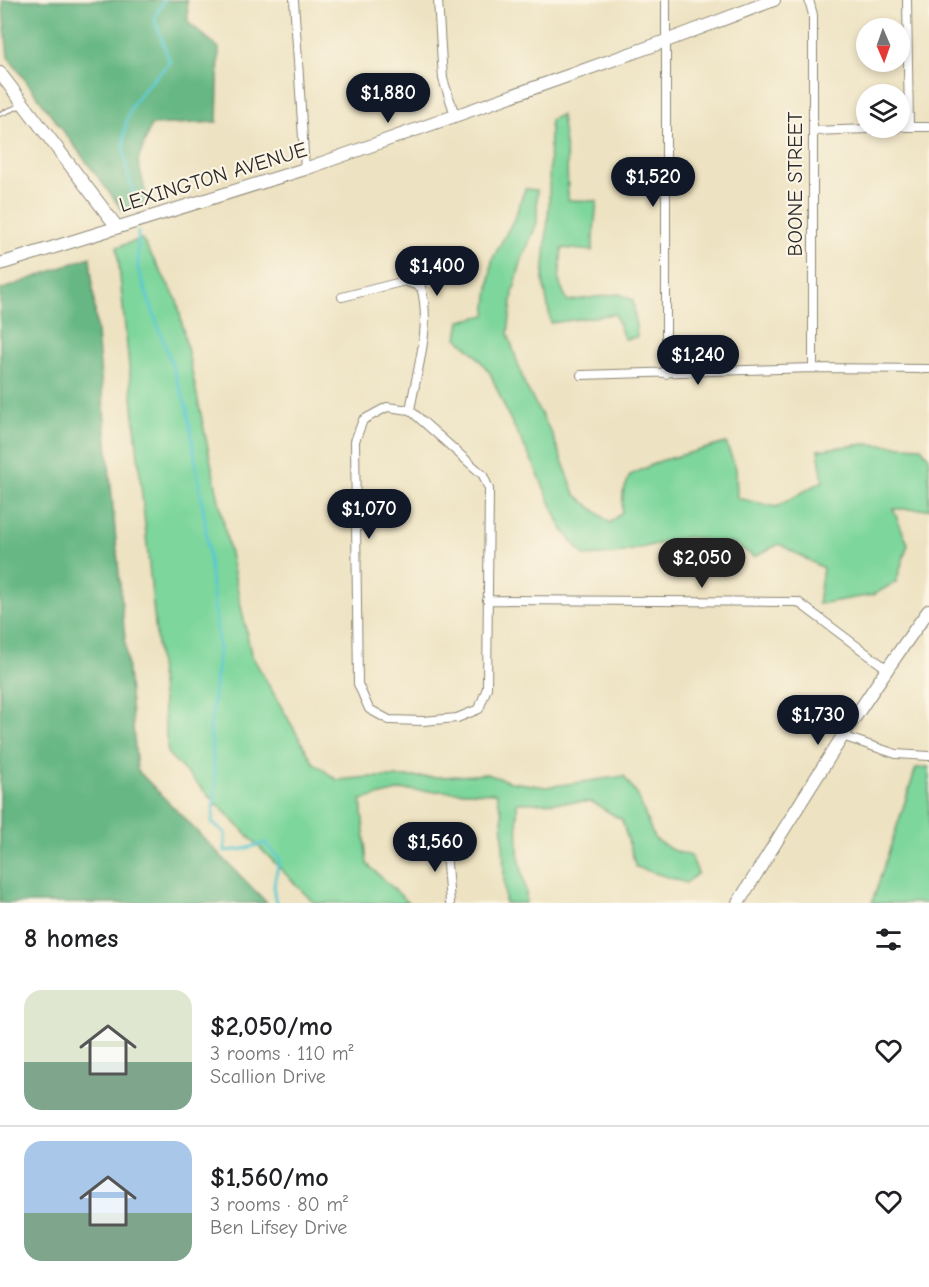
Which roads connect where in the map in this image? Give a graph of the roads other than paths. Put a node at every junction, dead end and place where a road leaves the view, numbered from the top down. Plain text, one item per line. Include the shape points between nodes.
1 (294, 0) edge
2 (438, 0) edge
3 (666, 0) edge
4 (774, 0) edge
5 (809, 0) edge
6 (907, 0) edge
7 (666, 41) junction
8 (0, 73) edge
9 (904, 84) edge
10 (24, 105) junction
11 (0, 114) edge
12 (455, 115) junction
13 (910, 127) edge
14 (929, 127) edge
15 (856, 129) edge
16 (813, 131) junction
17 (305, 169) junction
18 (117, 227) junction
19 (0, 264) edge
20 (342, 297) dead end
21 (813, 368) junction
22 (929, 369) edge
23 (666, 374) junction
24 (581, 375) dead end
25 (410, 410) junction
26 (487, 600) junction
27 (929, 610) edge
28 (886, 668) junction
29 (842, 736) junction
30 (929, 756) edge
31 (413, 850) dead end
32 (450, 903) edge
33 (738, 903) edge

1 - 17 street
2 - 12 street via 443,79
3 - 7 street
4 - 7 street, LEXINGTON AVENUE
5 - 16 street, BOONE STREET via 813,15
6 - 9 street
7 - 12 street, LEXINGTON AVENUE
7 - 23 street
8 - 10 street
10 - 11 lane
10 - 18 street
12 - 17 street, LEXINGTON AVENUE
13 - 14 street
15 - 16 street
16 - 21 street, BOONE STREET
17 - 18 street, LEXINGTON AVENUE
18 - 19 street, LEXINGTON AVENUE
20 - 25 street via 405,281 421,287 424,337
21 - 22 street
21 - 23 street
23 - 24 street
25 - 26 street via 483,475 489,489
25 - 26 street via 387,407 363,420 355,441 358,684 369,709 389,720 423,721 457,718 479,709 487,688
26 - 28 street via 798,602
27 - 28 street
28 - 29 street
29 - 30 street via 896,754
29 - 33 street
31 - 32 street via 446,851

